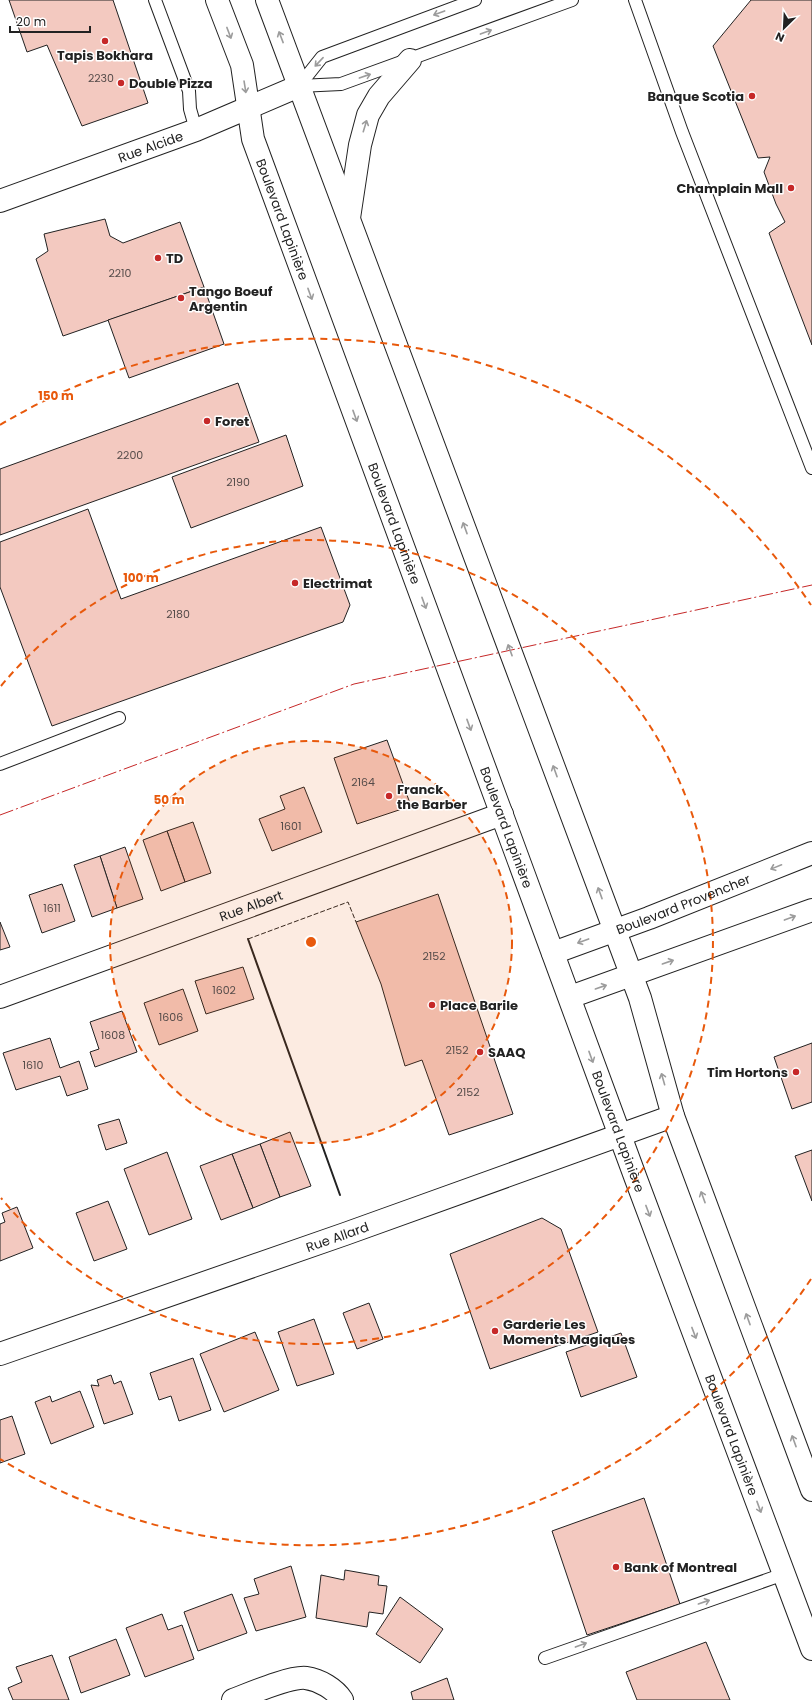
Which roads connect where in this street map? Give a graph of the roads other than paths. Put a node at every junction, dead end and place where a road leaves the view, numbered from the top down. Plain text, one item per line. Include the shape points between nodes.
1 (155, 0) edge
2 (217, 0) edge
3 (267, 0) edge
4 (475, 0) edge
5 (572, 0) edge
6 (635, 0) edge
7 (410, 60) junction
8 (299, 86) junction
9 (249, 108) junction
10 (196, 130) junction
11 (0, 201) edge
12 (349, 220) junction
13 (812, 468) edge
14 (119, 718) dead end
15 (0, 764) edge
16 (502, 814) junction
17 (812, 853) edge
18 (812, 910) edge
19 (614, 930) junction
20 (553, 952) junction
21 (631, 976) junction
22 (0, 997) edge
23 (570, 997) junction
24 (673, 1116) junction
25 (620, 1135) junction
26 (0, 1354) edge
27 (808, 1468) edge
28 (812, 1490) edge
29 (784, 1574) junction
30 (812, 1650) edge
31 (545, 1658) dead end
32 (233, 1700) edge
33 (342, 1700) edge

1 - 10 lane via 189,91 190,109
2 -> 9 main road, Boulevard Lapinière via 242,66
8 -> 3 main road
4 -> 8 lane via 322,57
7 -> 5 lane
6 - 13 lane via 682,132
8 -> 7 lane via 341,84
12 -> 7 main road via 360,145 368,115 379,96
8 - 9 main road, Rue Alcide
8 - 12 main road
9 - 10 main road, Rue Alcide
9 -> 16 main road, Boulevard Lapinière via 253,139
10 - 11 main road, Rue Alcide
19 -> 12 main road
14 - 15 lane
16 - 20 main road, Boulevard Lapinière
16 - 22 main road, Rue Albert
17 -> 19 main road, Boulevard Provencher
21 -> 18 main road
19 -> 20 main road, Boulevard Provencher
19 - 21 main road
20 - 23 main road, Boulevard Lapinière
23 -> 21 main road
24 -> 21 main road via 640,998
23 -> 25 main road, Boulevard Lapinière
24 - 25 main road, Rue Allard
27 -> 24 main road
25 - 26 main road, Rue Allard
25 -> 29 main road, Boulevard Lapinière
27 - 28 main road
29 - 30 main road, Boulevard Lapinière
31 -> 29 lane
32 - 33 main road via 278,1684 306,1678 328,1686

